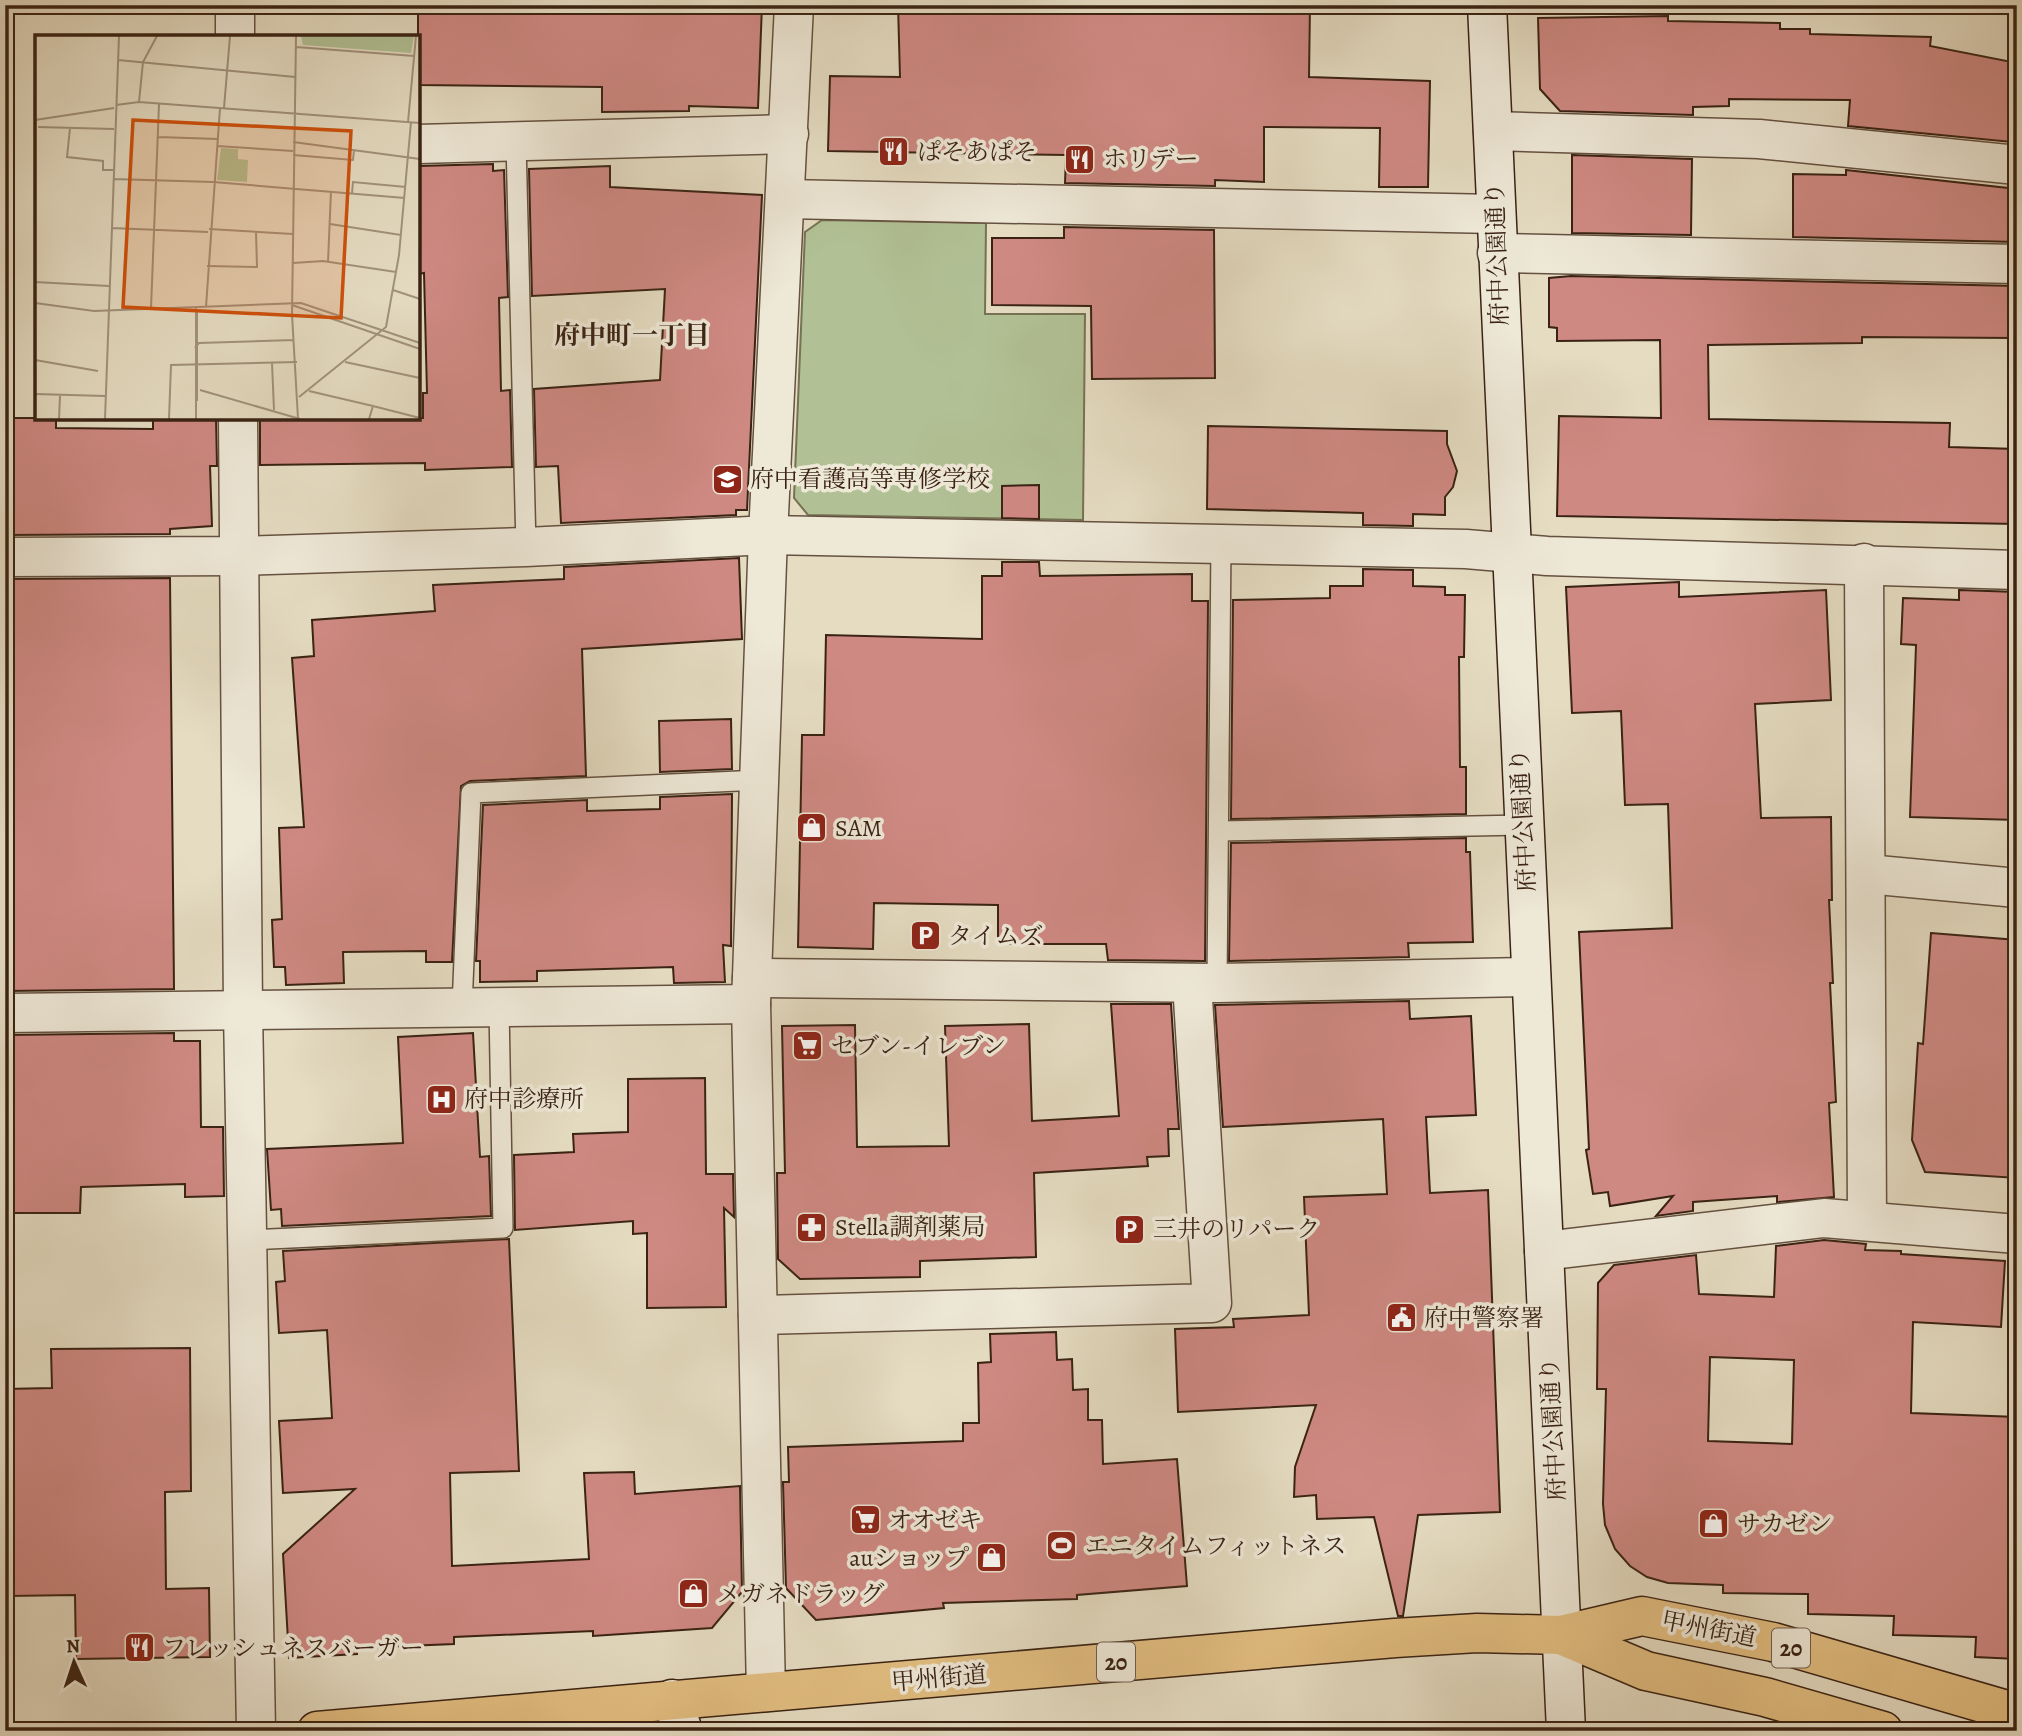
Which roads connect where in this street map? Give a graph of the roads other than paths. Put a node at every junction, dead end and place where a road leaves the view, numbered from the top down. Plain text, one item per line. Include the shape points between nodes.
1 (234, 5) edge
2 (794, 5) edge
3 (1487, 5) edge
4 (235, 35) edge
5 (1493, 131) junction
6 (789, 134) junction
7 (516, 142) junction
8 (420, 144) edge
9 (2017, 165) edge
10 (786, 199) junction
11 (1494, 214) junction
12 (1497, 253) junction
13 (2017, 264) edge
14 (238, 420) edge
15 (768, 535) junction
16 (1221, 543) junction
17 (526, 547) junction
18 (1511, 554) junction
19 (239, 556) junction
20 (5, 557) edge
21 (1864, 563) junction
22 (2017, 570) edge
23 (761, 780) junction
24 (1523, 825) junction
25 (1219, 831) junction
26 (1867, 874) junction
27 (2017, 888) edge
28 (1531, 977) junction
29 (1204, 983) junction
30 (751, 991) junction
31 (481, 1007) junction
32 (243, 1010) junction
33 (5, 1013) edge
34 (1867, 1220) junction
35 (2017, 1234) edge
36 (247, 1240) junction
37 (1544, 1251) junction
38 (758, 1315) junction
39 (1561, 1635) junction
40 (766, 1692) junction
41 (2017, 1713) edge
42 (674, 1720) edge
43 (256, 1731) edge
44 (317, 1731) edge
45 (1566, 1731) edge
46 (1883, 1731) edge

1 - 4 street
2 - 6 street
3 - 5 street, 府中公園通り
5 - 9 street via 1759,139
5 - 11 street, 府中公園通り
6 - 7 street
6 - 10 street
7 - 8 street
7 - 17 lane
10 - 11 street
10 - 15 street
11 - 12 street, 府中公園通り
12 - 13 street
12 - 18 street, 府中公園通り
14 - 19 street
15 - 16 street
15 - 17 street
15 - 23 street
16 - 18 street
16 - 25 lane
17 - 19 street
18 - 21 street
18 - 24 street, 府中公園通り
19 - 20 street
19 - 32 street
21 - 22 street
21 - 26 street
23 - 30 street
23 - 31 lane via 471,793
24 - 25 lane
24 - 28 street, 府中公園通り
25 - 29 lane
26 - 27 street
26 - 34 street
28 - 29 street
28 - 37 street, 府中公園通り
29 - 30 street
29 - 38 street via 1212,1303
30 - 31 street
30 - 38 street
31 - 32 street
31 - 36 lane via 503,1228
32 - 33 street
32 - 36 street
34 - 35 street
34 - 37 street via 1824,1218
36 - 43 street
37 - 39 street, 府中公園通り
38 - 40 street
39 - 40 highway, 甲州街道 / 20 via 1477,1633 1395,1638
39 - 41 highway, 甲州街道 / 20 via 1642,1616 1773,1643
39 - 45 street, 府中公園通り
39 - 46 highway, 甲州街道 / 20 via 1646,1671 1740,1690
40 - 42 highway, 甲州街道 / 20
42 - 44 highway, 甲州街道 / 20

